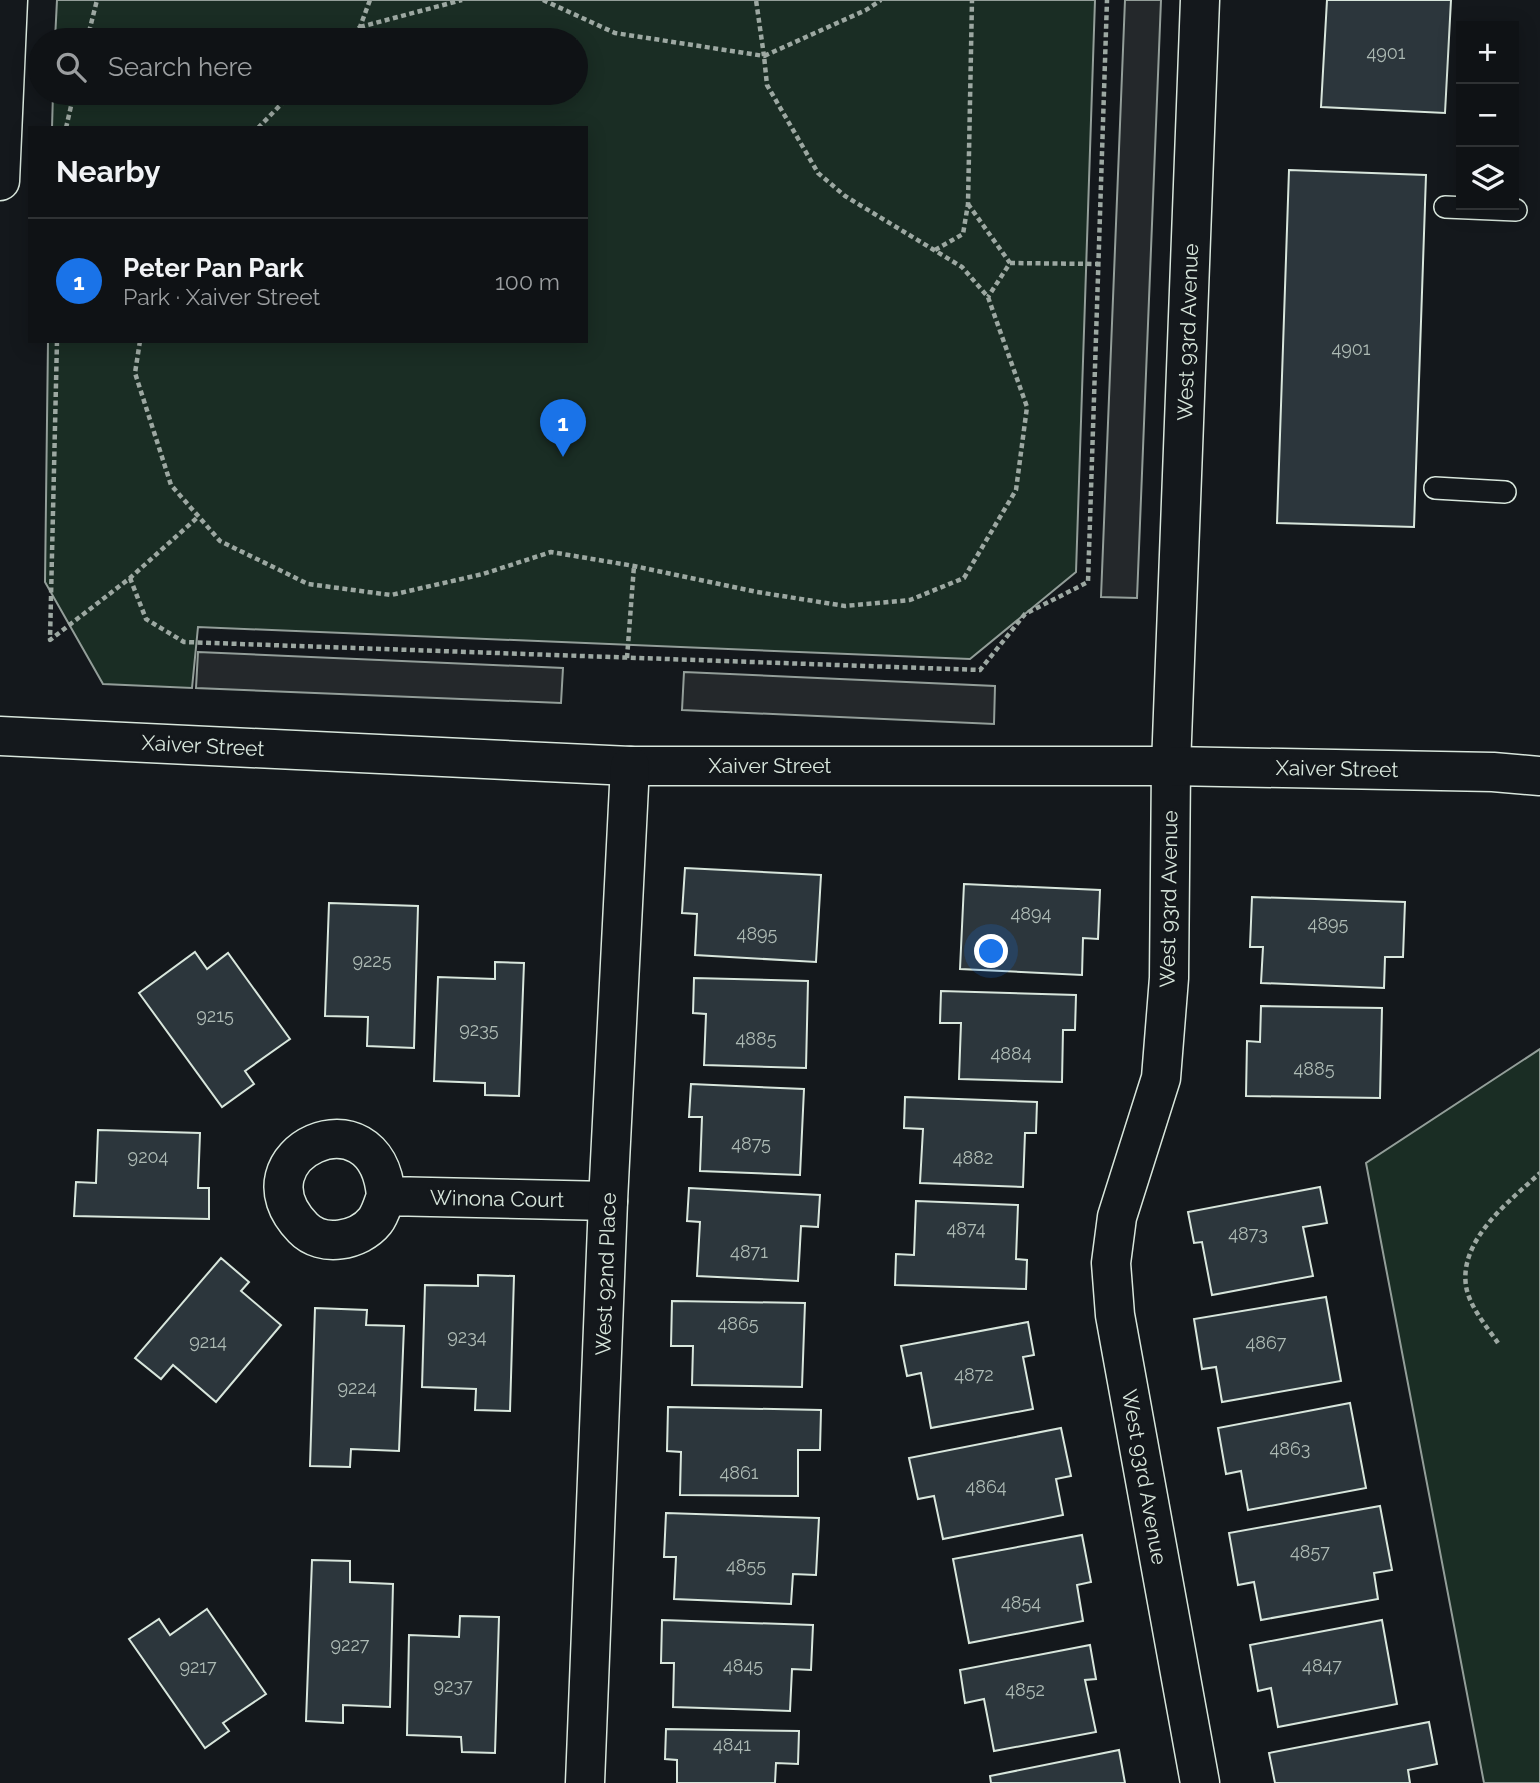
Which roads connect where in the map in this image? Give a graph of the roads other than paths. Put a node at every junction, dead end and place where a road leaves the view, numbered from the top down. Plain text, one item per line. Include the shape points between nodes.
1 (8, 0) edge
2 (1200, 0) edge
3 (0, 181) edge
4 (1445, 207) dead end
5 (1456, 207) edge
6 (1435, 488) dead end
7 (1505, 492) dead end
8 (0, 736) edge
9 (630, 766) junction
10 (1171, 766) junction
11 (1540, 776) edge
12 (386, 1196) dead end
13 (608, 1201) junction
14 (585, 1783) edge
15 (1200, 1783) edge

1 - 3 street
2 - 10 street, West 93rd Avenue
4 - 5 lane
6 - 7 lane
8 - 9 street, Xaiver Street
9 - 10 street, Xaiver Street
9 - 13 street, West 92nd Place
10 - 11 street, Xaiver Street
10 - 15 street, West 93rd Avenue via 1169,978 1161,1078 1117,1217 1111,1263 1115,1315
12 - 13 street, Winona Court
13 - 14 street, West 92nd Place

